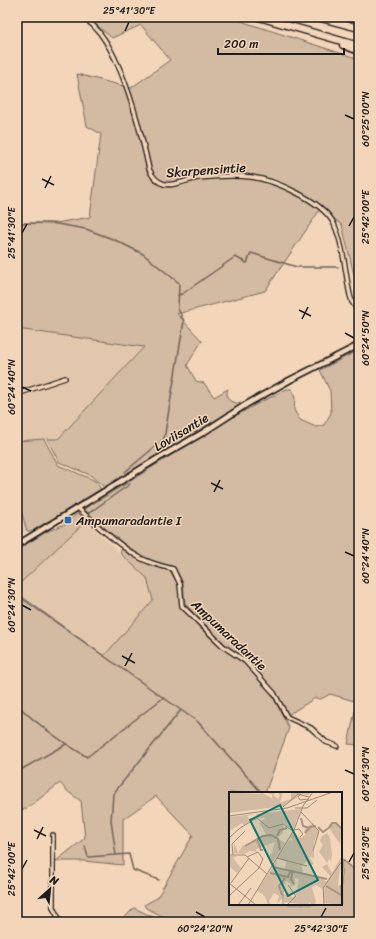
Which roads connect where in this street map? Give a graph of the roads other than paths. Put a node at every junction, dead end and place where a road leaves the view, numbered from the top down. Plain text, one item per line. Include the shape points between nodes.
1 (81, 17) edge
2 (259, 17) edge
3 (317, 17) edge
4 (359, 28) edge
5 (329, 38) junction
6 (359, 46) edge
7 (359, 51) edge
8 (359, 312) edge
9 (359, 345) edge
10 (65, 378) dead end
11 (17, 394) edge
12 (78, 508) junction
13 (17, 545) edge
14 (337, 746) dead end
15 (53, 835) dead end
16 (62, 922) edge

1 - 8 street, Skarpensintie via 94,25 113,54 132,104 149,169 155,178 160,183 168,184 199,178 252,177 281,186 316,204 334,224 350,295
2 - 5 highway
3 - 4 highway
5 - 6 highway
5 - 7 highway
9 - 12 main road, Loviisantie via 247,404
10 - 11 street
12 - 13 main road, Loviisantie
12 - 14 street, Ampumaradantie via 136,556 173,569 180,584 182,606 224,647 246,661 274,693 287,717 311,728 326,742
15 - 16 street via 53,908

